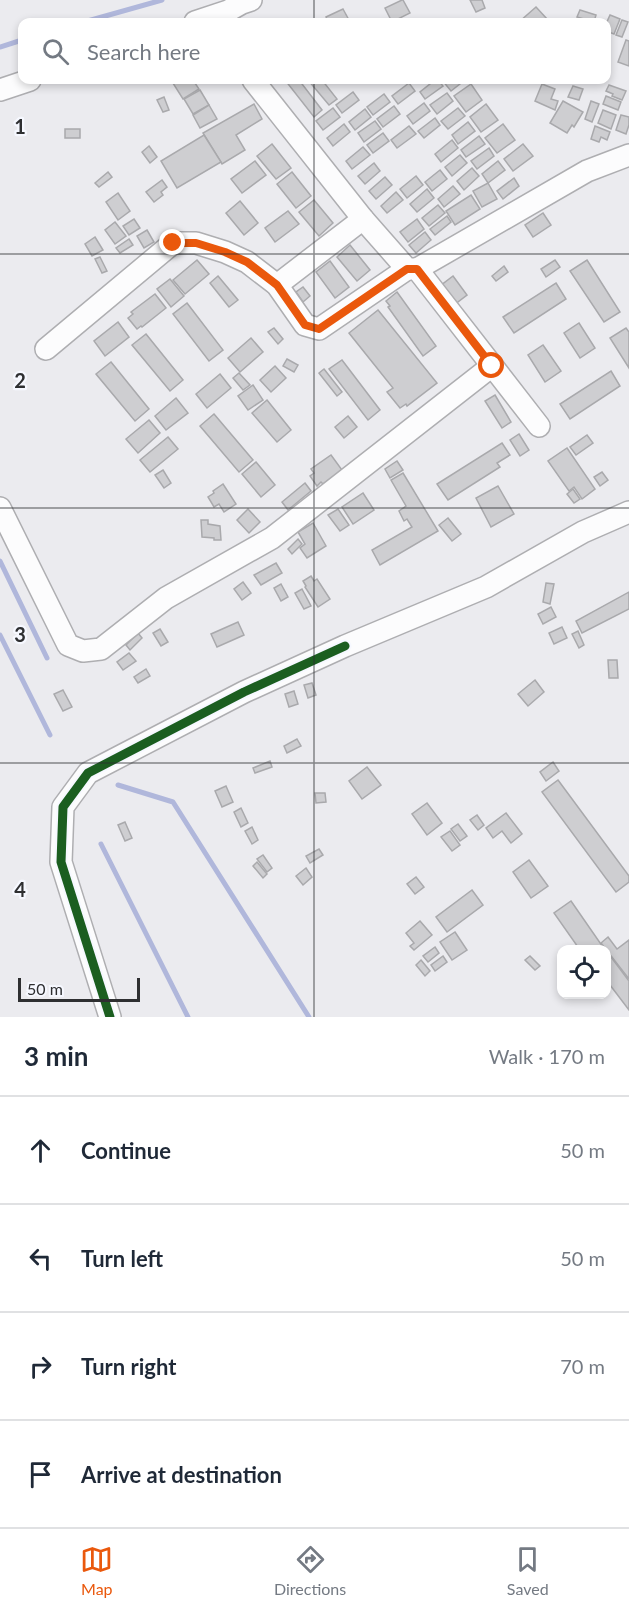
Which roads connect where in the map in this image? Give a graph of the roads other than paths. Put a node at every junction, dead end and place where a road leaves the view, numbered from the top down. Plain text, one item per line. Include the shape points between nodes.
1 (251, 0) edge
2 (229, 17) edge
3 (18, 84) edge
4 (256, 84) edge
5 (0, 90) edge
6 (629, 155) edge
7 (363, 219) junction
8 (412, 269) junction
9 (277, 285) junction
10 (46, 349) dead end
11 (492, 366) junction
12 (539, 426) dead end
13 (0, 508) edge
14 (629, 512) edge
15 (110, 1017) edge

1 - 2 street via 242,3
3 - 5 street
4 - 7 street
6 - 8 street via 588,171
7 - 8 street
7 - 9 street
8 - 9 street via 319,329 305,325
8 - 11 street
9 - 10 street via 247,262 225,252 196,243 173,243
11 - 12 street
11 - 13 street via 272,538 166,598 101,649 83,651 68,645
14 - 15 street via 584,532 486,587 244,692 88,773 63,807 61,862

